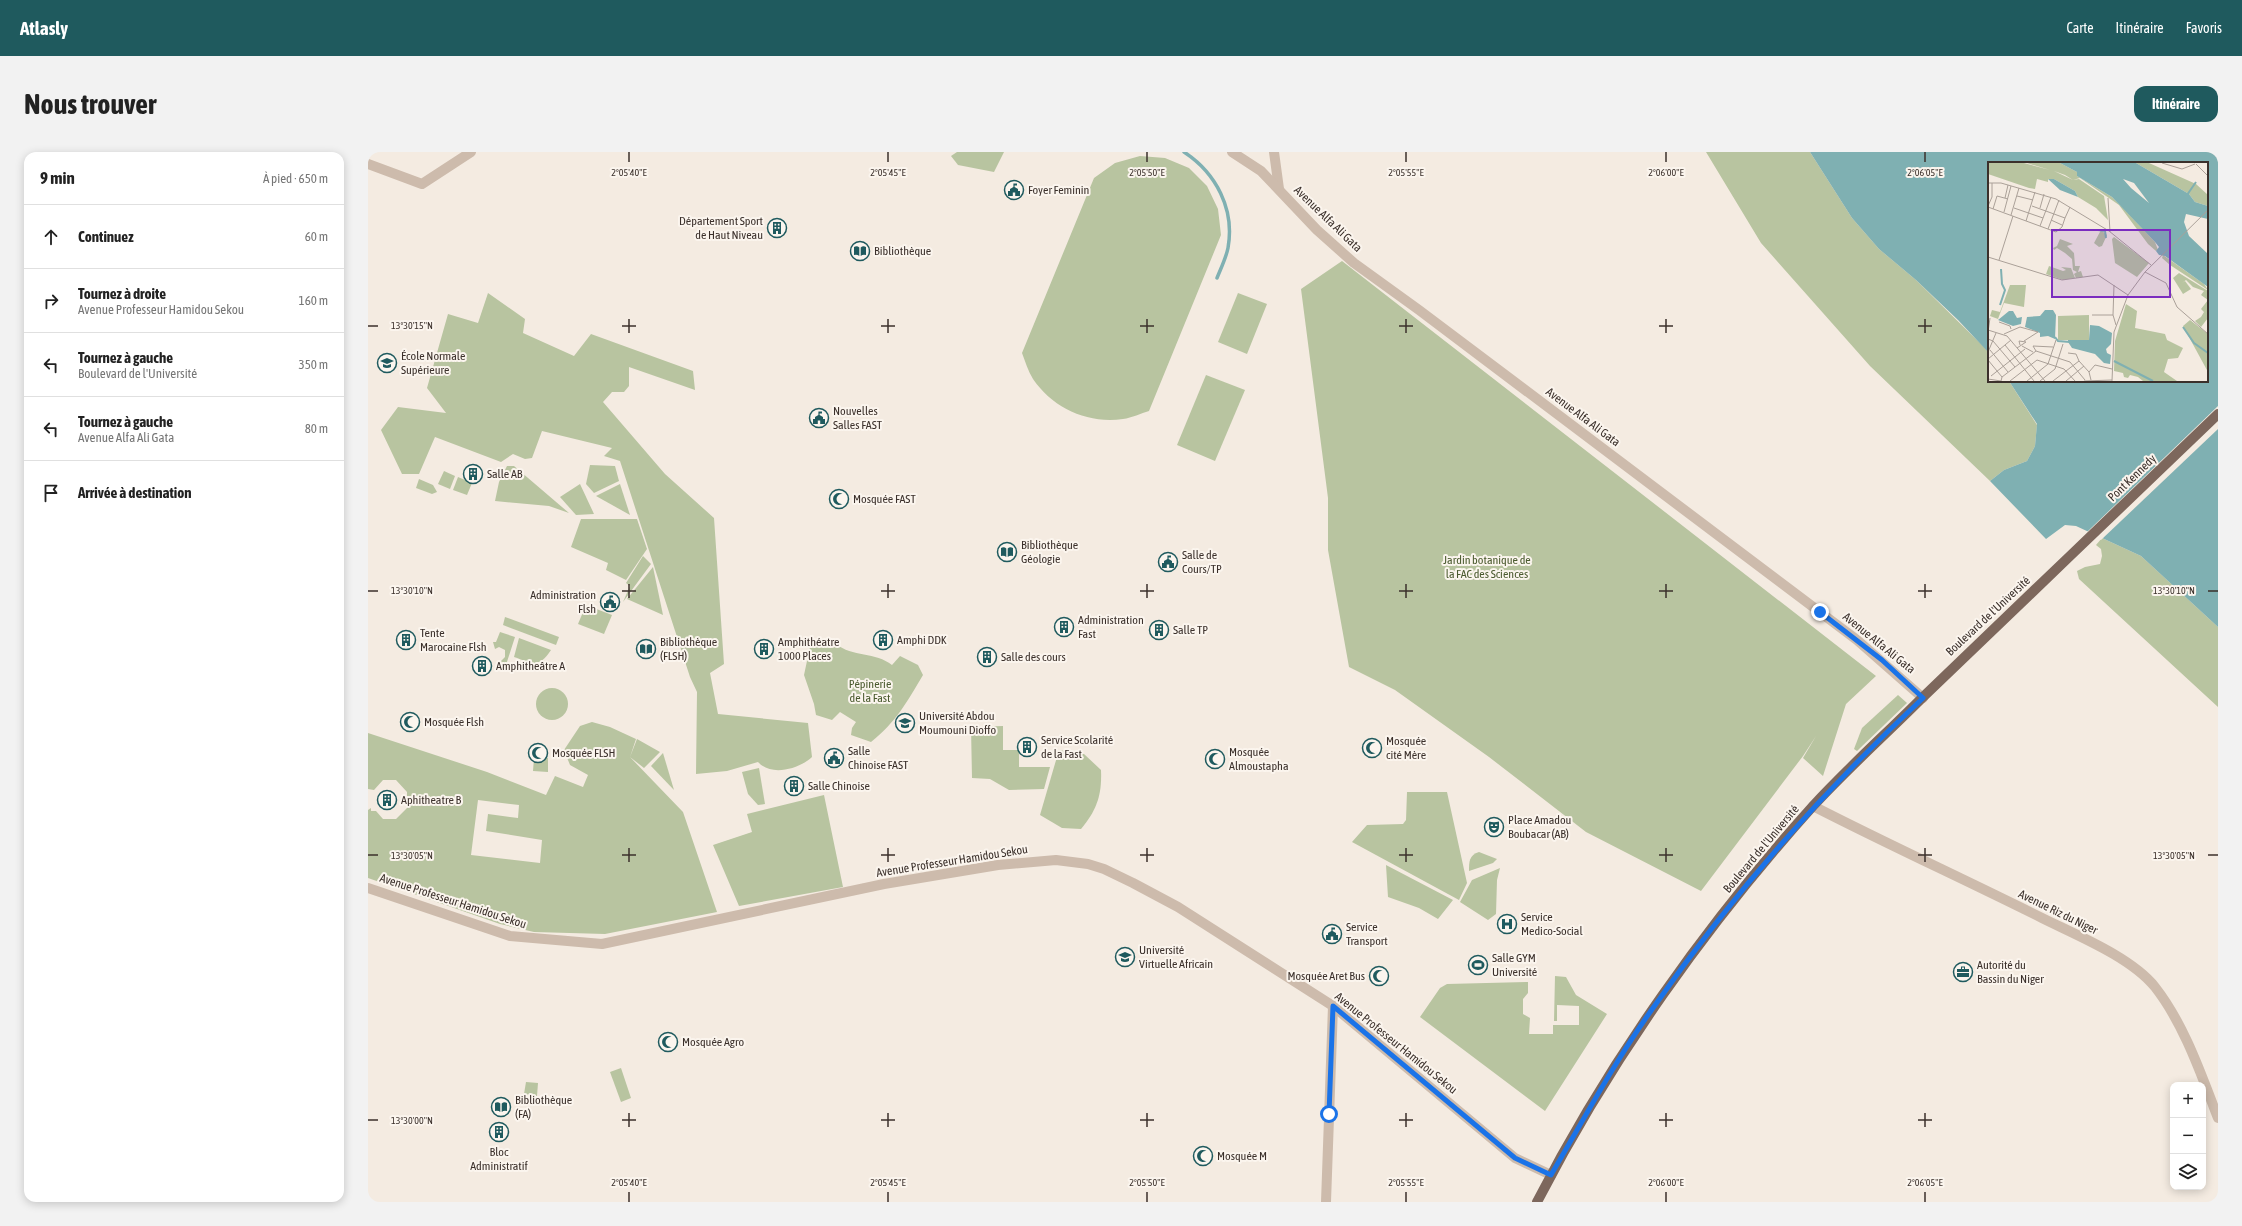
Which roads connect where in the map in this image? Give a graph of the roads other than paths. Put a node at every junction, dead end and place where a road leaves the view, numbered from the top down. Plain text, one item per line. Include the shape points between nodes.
1 (471, 152) edge
2 (1232, 152) edge
3 (1274, 152) edge
4 (368, 164) edge
5 (1279, 189) junction
6 (2218, 414) edge
7 (2065, 561) joint
8 (1923, 698) junction
9 (1814, 806) junction
10 (368, 888) edge
11 (1333, 1006) junction
12 (2218, 1118) edge
13 (1551, 1175) junction
14 (1326, 1202) edge
15 (1537, 1202) edge

1 - 4 street via 422,184
2 - 5 street, Avenue Alfa Ali Gata via 1262,171
3 - 5 street
5 - 8 street, Avenue Alfa Ali Gata via 1354,263 1857,640
6 - 7 main road, Pont Kennedy
7 - 8 main road, Boulevard de l'Université via 1964,655
8 - 9 main road, Boulevard de l'Université via 1869,748
9 - 12 street, Avenue Riz du Niger via 2122,959 2154,986 2172,1014 2190,1049
9 - 13 main road, Boulevard de l'Université via 1732,904 1653,1007 1623,1052
10 - 11 street, Avenue Professeur Hamidou Sekou via 510,936 608,943 884,884 998,865 1056,860 1088,864 1133,883 1178,907
11 - 13 street, Avenue Professeur Hamidou Sekou via 1515,1158
11 - 14 street
13 - 15 main road, Boulevard de l'Université

